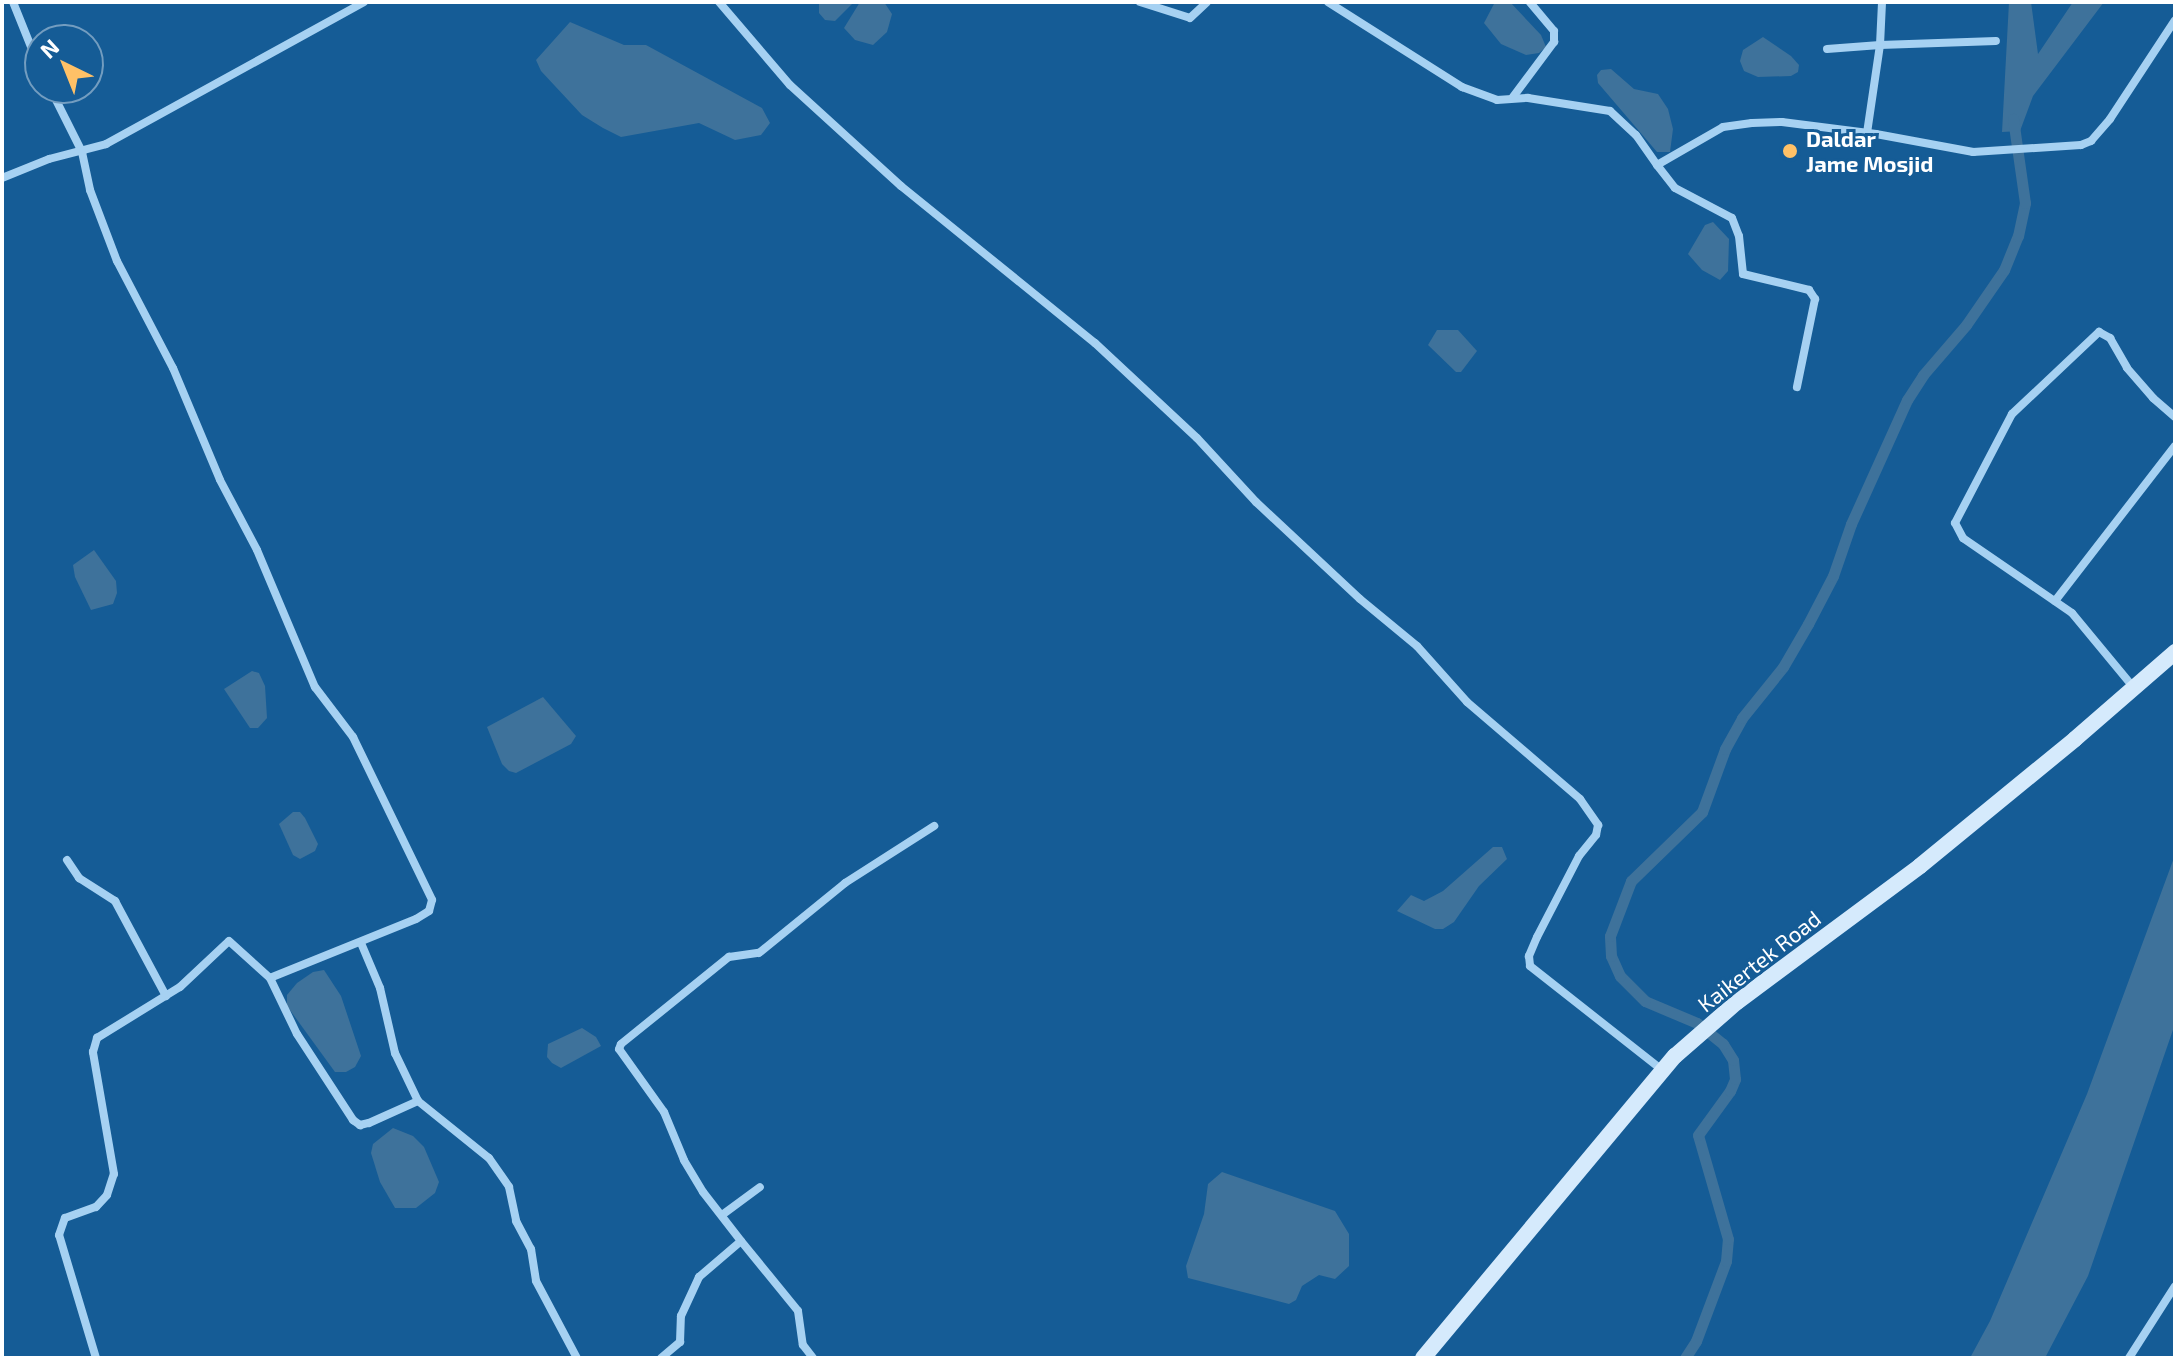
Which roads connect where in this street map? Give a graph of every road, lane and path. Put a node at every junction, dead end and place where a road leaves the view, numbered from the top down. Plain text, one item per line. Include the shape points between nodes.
1 (13, 2) edge
2 (364, 2) edge
3 (719, 2) edge
4 (1140, 2) edge
5 (1207, 2) edge
6 (1328, 2) edge
7 (1530, 2) edge
8 (1882, 2) edge
9 (2175, 20) edge
10 (24, 29) edge
11 (1996, 41) dead end
12 (1880, 45) junction
13 (1827, 49) dead end
14 (1513, 97) junction
15 (58, 104) edge
16 (1867, 133) junction
17 (82, 152) junction
18 (1657, 165) junction
19 (2, 178) edge
20 (1797, 387) dead end
21 (2175, 417) edge
22 (2175, 446) edge
23 (2055, 601) junction
24 (2175, 652) edge
25 (2134, 689) junction
26 (934, 826) dead end
27 (67, 860) dead end
28 (361, 943) junction
29 (270, 978) junction
30 (166, 996) junction
31 (1662, 1070) junction
32 (418, 1101) junction
33 (760, 1187) dead end
34 (722, 1215) junction
35 (741, 1241) junction
36 (2175, 1286) edge
37 (2164, 1304) junction
38 (2175, 1307) edge
39 (96, 1358) edge
40 (577, 1358) edge
41 (661, 1358) edge
42 (813, 1358) edge
43 (1423, 1358) edge
44 (2129, 1358) edge

1 - 10 street
2 - 17 street via 223,83
3 - 31 street via 790,85 901,186 1095,343 1197,438 1267,513 1417,646 1467,702 1580,799 1598,825 1596,835 1579,856 1537,937 1530,966
4 - 5 street via 1190,18
6 - 14 street via 1462,87 1497,100
7 - 14 street via 1554,31 1554,42
8 - 12 street
9 - 16 street via 2091,141 1996,152
11 - 12 street
12 - 13 street
12 - 16 street
14 - 18 street via 1610,111
15 - 17 street
16 - 18 street via 1782,122 1723,127
17 - 19 street
17 - 28 street via 90,190 117,261 173,368 315,687 353,737 432,900 429,911
18 - 20 street via 1675,188 1732,218 1743,274 1809,290 1815,299
21 - 23 street via 2127,368 2110,338 2099,332 2012,414 2000,432 1956,528
22 - 23 street
23 - 25 street via 2072,613
24 - 25 main road, Kaikertek Road
25 - 31 main road, Kaikertek Road via 1920,866 1737,1002
26 - 34 street via 845,883 759,953 729,957 621,1044 619,1049 664,1112 691,1170
27 - 30 street via 79,878 115,901
28 - 29 street
28 - 32 street via 380,988 395,1053
29 - 30 street via 229,941
29 - 32 street via 297,1034 353,1120 369,1123
30 - 39 street via 97,1038 93,1052 114,1174 107,1195 96,1207 65,1218 59,1235
31 - 43 main road, Kaikertek Road
32 - 40 street via 489,1158 509,1187 516,1221 531,1249 536,1281
33 - 34 street
34 - 35 street
35 - 41 street via 699,1277 681,1316 680,1342
35 - 42 street via 798,1311 803,1345
36 - 37 street
37 - 38 street
37 - 44 street

